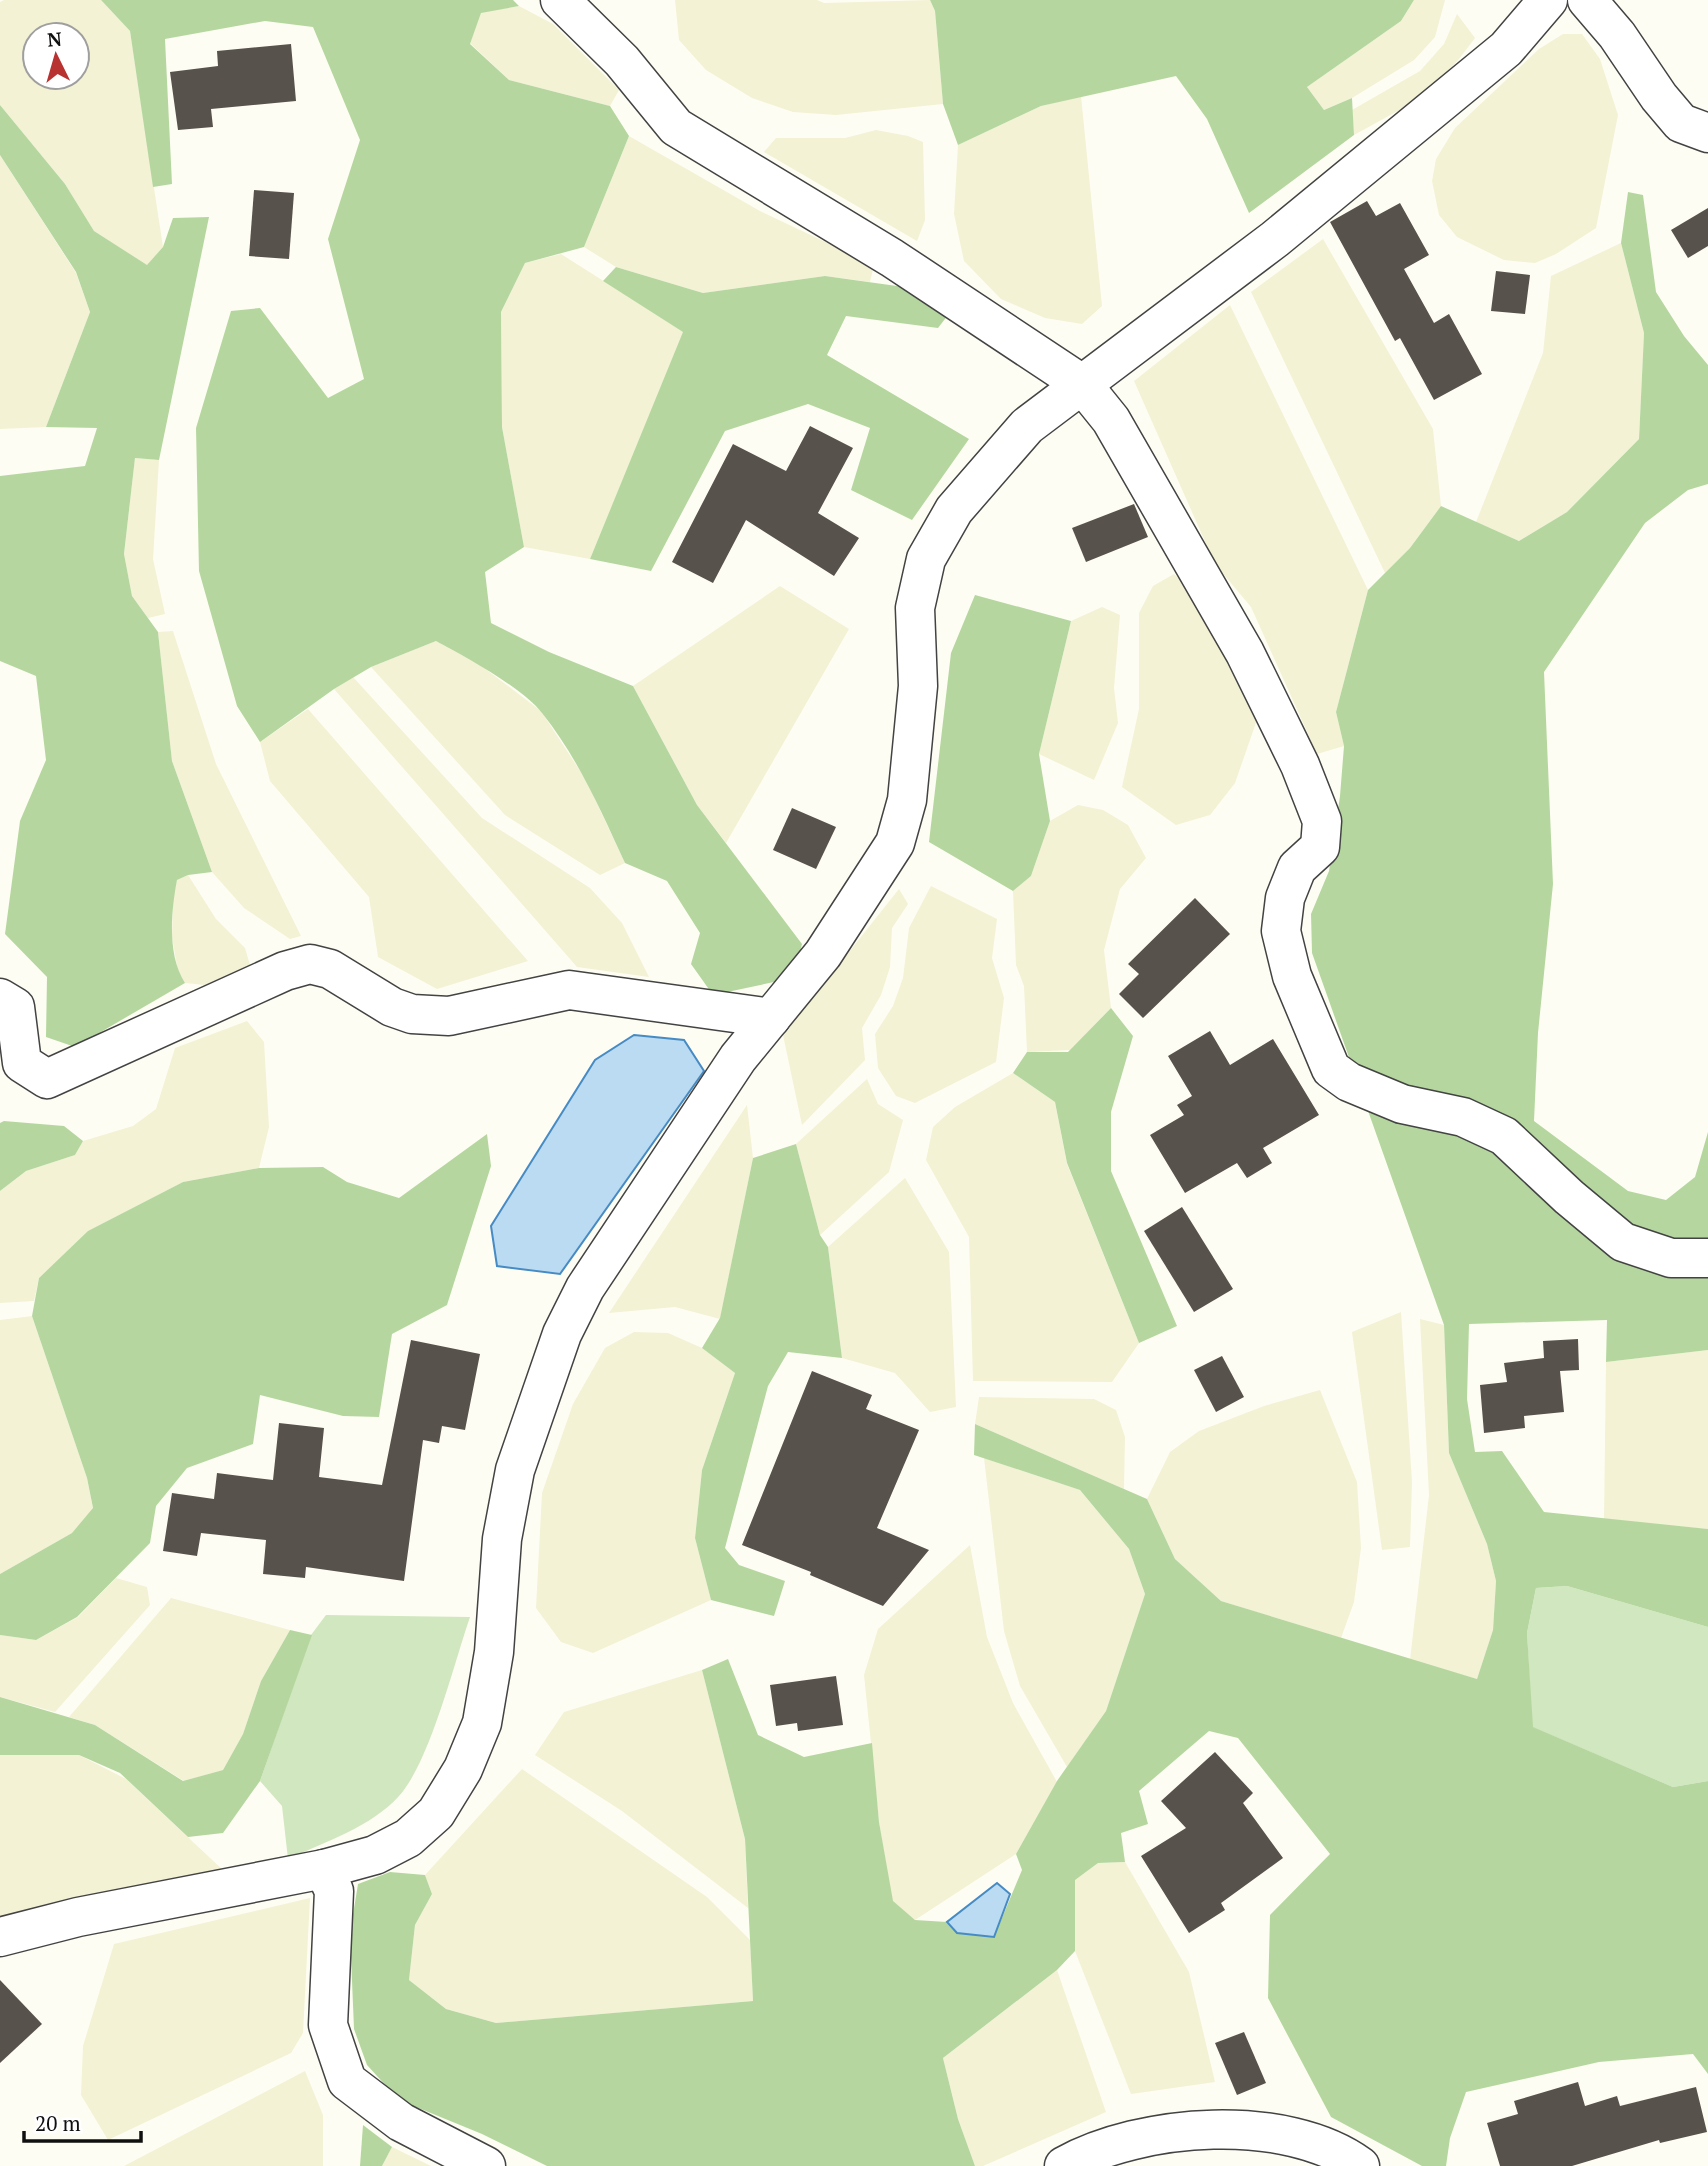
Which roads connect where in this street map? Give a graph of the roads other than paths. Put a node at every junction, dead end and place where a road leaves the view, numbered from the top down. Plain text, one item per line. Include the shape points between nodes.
1 (560, 0) edge
2 (1548, 0) edge
3 (1587, 0) edge
4 (1708, 132) edge
5 (1082, 384) junction
6 (0, 998) edge
7 (771, 1018) junction
8 (1708, 1258) edge
9 (324, 1869) junction
10 (0, 1937) edge
11 (486, 2166) edge
12 (1064, 2166) edge
13 (1360, 2166) edge

1 - 5 street via 622,61 676,127 892,258
2 - 5 street via 1506,49 1275,240
3 - 4 street via 1681,123
5 - 7 street via 1027,426 989,466 954,510 926,559 915,608 918,686 907,800 895,844 823,954
5 - 8 street via 1111,420 1245,653 1322,821 1320,847 1297,868 1285,898 1281,931 1292,976 1331,1069 1349,1082 1402,1104 1463,1117 1504,1136 1623,1242 1671,1258
6 - 7 street via 15,1007 22,1063 47,1079 285,971 310,964 330,969 412,1014 449,1016 569,990
7 - 9 street via 738,1058 585,1288 562,1334 515,1470 502,1539 494,1653 482,1723 463,1769 436,1813 408,1838 376,1855
9 - 10 street via 78,1917
9 - 11 street via 334,1891 328,2025 347,2081 401,2122
12 - 13 street via 1089,2152 1178,2131 1231,2130 1303,2141 1343,2154

